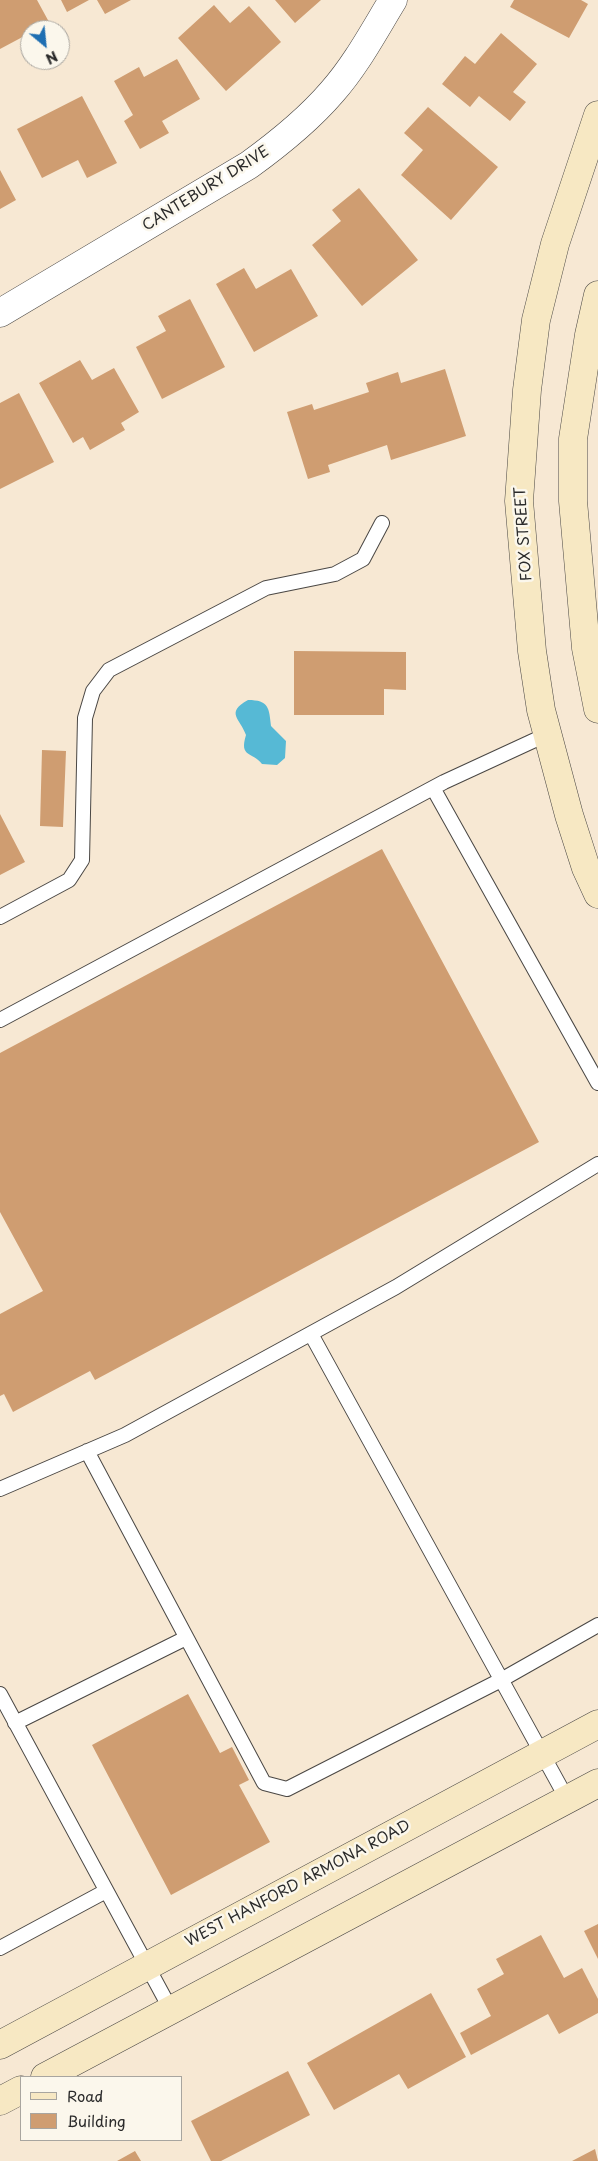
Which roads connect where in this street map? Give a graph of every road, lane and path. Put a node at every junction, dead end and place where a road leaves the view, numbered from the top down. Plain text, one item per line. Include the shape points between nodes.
1 (393, 0) edge
2 (598, 115) edge
3 (598, 295) edge
4 (0, 314) edge
5 (382, 523) dead end
6 (598, 710) edge
7 (548, 734) junction
8 (433, 788) junction
9 (598, 894) edge
10 (0, 917) edge
11 (0, 1020) edge
12 (598, 1083) edge
13 (598, 1164) edge
14 (311, 1334) junction
15 (87, 1451) junction
16 (0, 1489) edge
17 (598, 1625) edge
18 (186, 1638) junction
19 (501, 1680) junction
20 (0, 1694) edge
21 (15, 1723) junction
22 (598, 1724) edge
23 (541, 1753) junction
24 (598, 1783) edge
25 (567, 1799) junction
26 (106, 1891) junction
27 (0, 1948) edge
28 (146, 1966) junction
29 (171, 2010) junction
30 (0, 2045) edge
31 (47, 2076) edge
32 (20, 2091) edge
33 (0, 2101) edge

1 - 4 street, CANTEBURY DRIVE via 332,92 283,140 249,165
2 - 7 main road, FOX STREET via 555,244 536,320 527,390 519,501 532,651
3 - 6 main road via 573,439 573,501 586,648
5 - 10 lane via 363,559 356,563 335,574 266,588 109,670 93,691 85,718 82,860 69,880
7 - 8 lane
7 - 9 main road, FOX STREET via 569,815
8 - 11 lane
8 - 12 lane
13 - 14 lane via 408,1280
14 - 15 lane via 125,1435
14 - 19 lane
15 - 16 lane
15 - 18 lane
17 - 19 lane
18 - 19 lane via 264,1783 287,1789
18 - 21 lane
19 - 23 lane
20 - 21 lane
21 - 26 lane
22 - 23 main road, WEST HANFORD ARMONA ROAD
23 - 25 lane
23 - 28 main road, WEST HANFORD ARMONA ROAD
24 - 25 main road
25 - 29 main road
26 - 27 lane
26 - 28 lane
28 - 29 lane
28 - 30 main road, WEST HANFORD ARMONA ROAD
29 - 31 main road
32 - 33 main road

